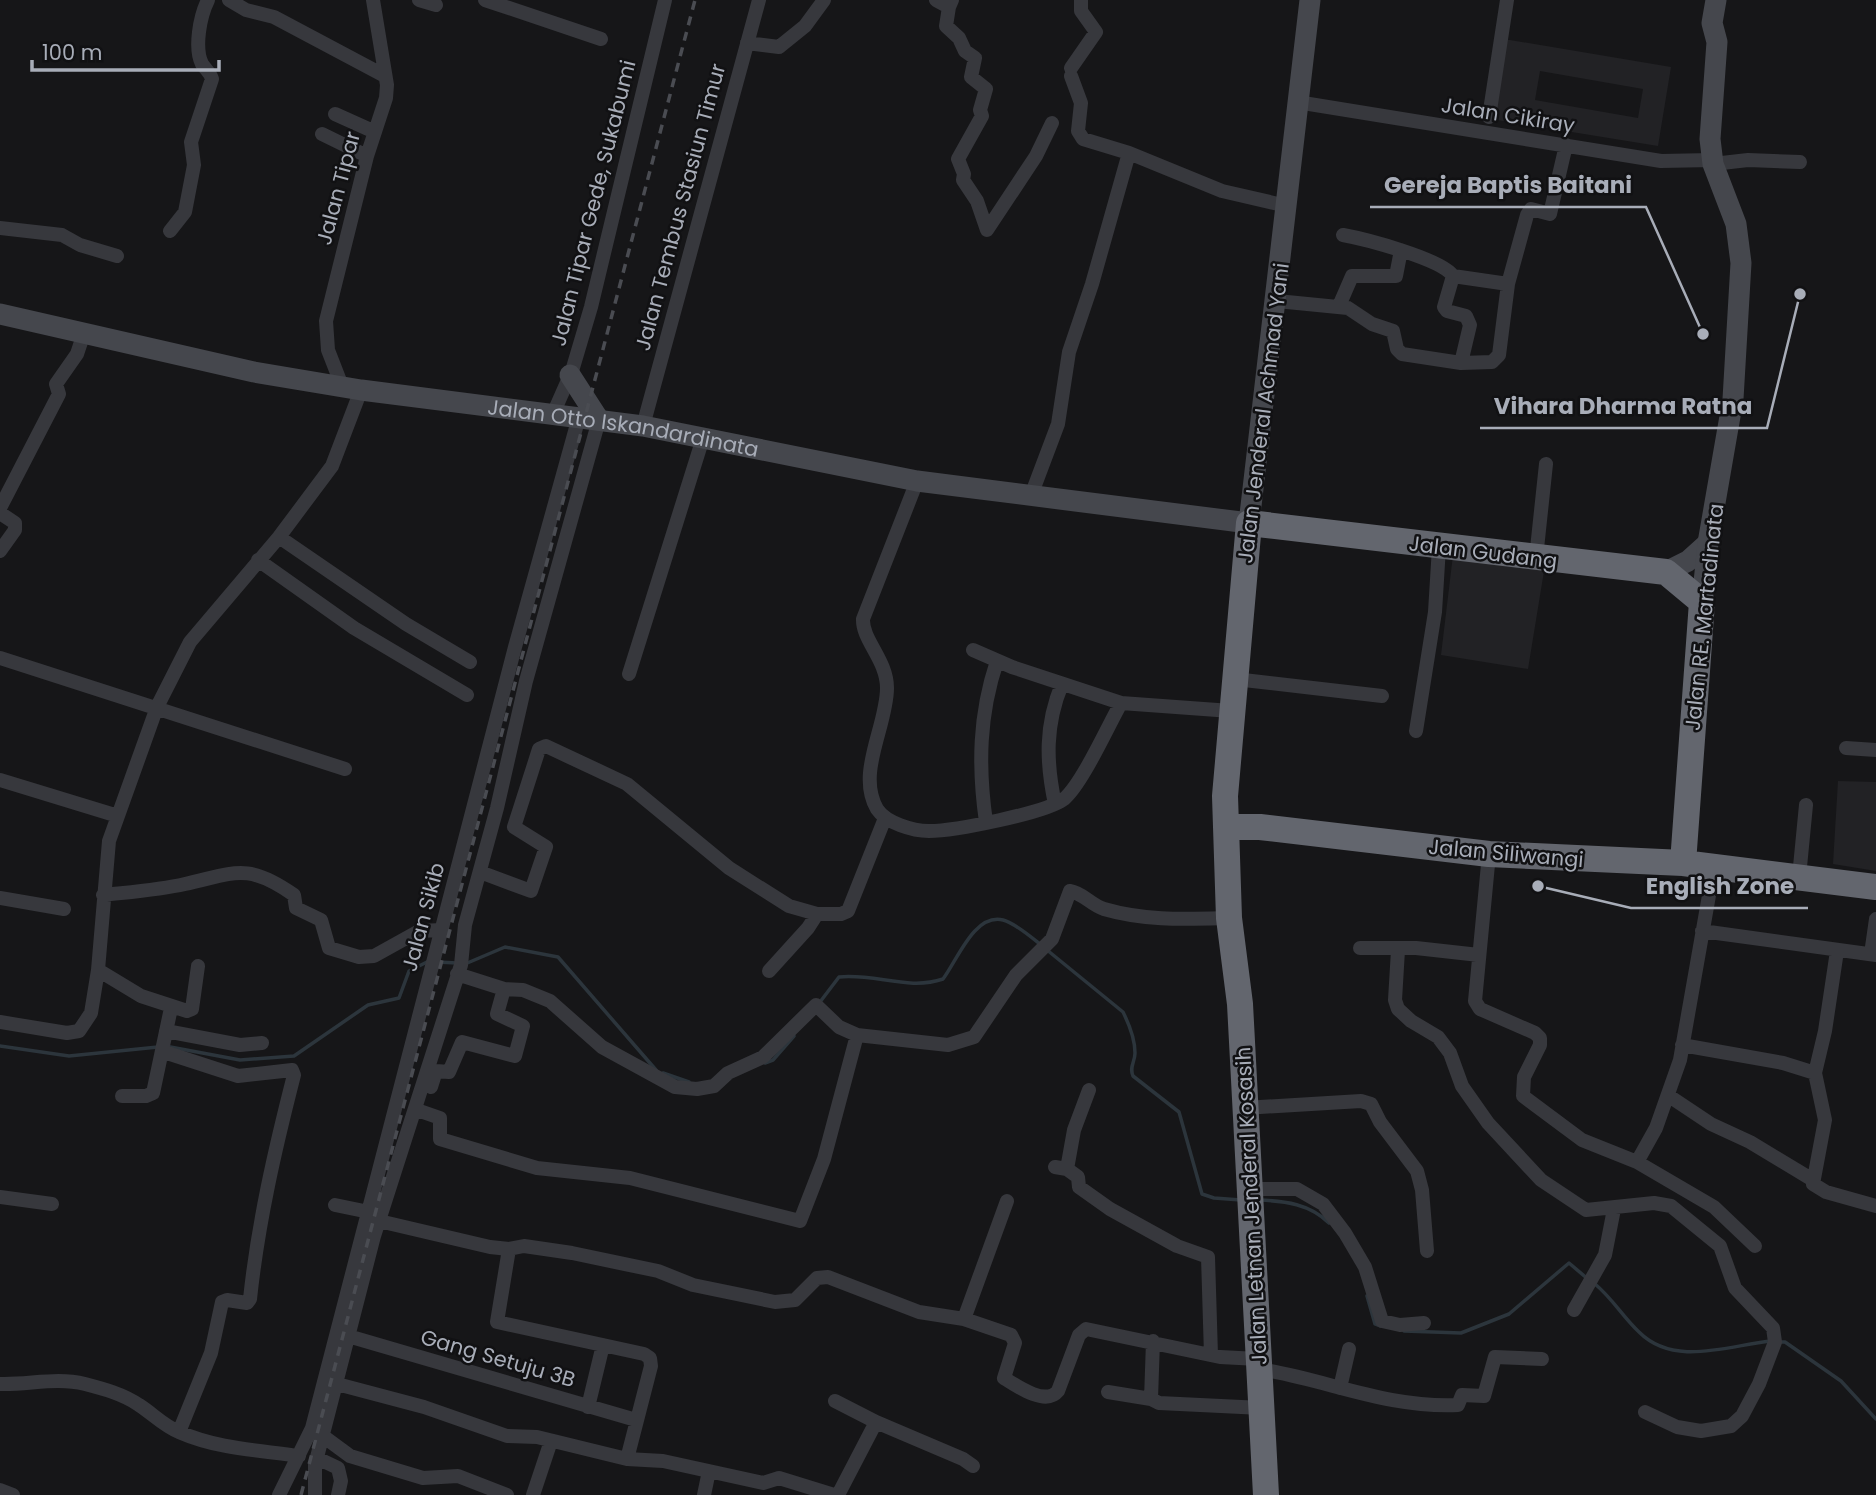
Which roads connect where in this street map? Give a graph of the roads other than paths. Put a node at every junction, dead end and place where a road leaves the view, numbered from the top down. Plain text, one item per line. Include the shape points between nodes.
1 (208, 0) edge
2 (229, 0) edge
3 (373, 0) edge
4 (419, 0) edge
5 (485, 0) edge
6 (665, 0) edge
7 (759, 0) edge
8 (824, 0) edge
9 (1081, 0) edge
10 (1310, 0) edge
11 (1507, 0) edge
12 (1719, 0) edge
13 (946, 2) edge
14 (436, 5) dead end
15 (601, 39) dead end
16 (747, 43) junction
17 (385, 76) junction
18 (1297, 102) junction
19 (335, 114) dead end
20 (1489, 117) dead end
21 (1052, 122) dead end
22 (375, 132) junction
23 (322, 134) dead end
24 (1566, 145) junction
25 (1129, 153) junction
26 (368, 156) junction
27 (1713, 162) junction
28 (1800, 162) dead end
29 (1287, 206) junction
30 (0, 229) edge
31 (170, 231) dead end
32 (1343, 235) dead end
33 (1401, 250) junction
34 (117, 256) dead end
35 (1453, 276) junction
36 (1508, 284) junction
37 (1277, 301) junction
38 (1339, 306) junction
39 (0, 314) edge
40 (84, 332) junction
41 (1461, 363) junction
42 (570, 375) junction
43 (352, 388) junction
44 (554, 414) junction
45 (589, 419) junction
46 (643, 426) junction
47 (703, 438) junction
48 (1546, 464) dead end
49 (917, 481) junction
50 (1032, 494) junction
51 (0, 510) edge
52 (1249, 523) junction
53 (278, 537) junction
54 (1707, 542) junction
55 (1439, 547) junction
56 (0, 551) edge
57 (1536, 558) junction
58 (258, 560) junction
59 (1666, 572) junction
60 (1702, 602) junction
61 (973, 650) dead end
62 (0, 658) edge
63 (997, 660) junction
64 (470, 662) dead end
65 (629, 674) dead end
66 (1235, 679) junction
67 (1062, 684) junction
68 (467, 695) dead end
69 (1382, 696) dead end
70 (1121, 703) junction
71 (157, 707) junction
72 (1231, 711) junction
73 (1416, 731) dead end
74 (1846, 748) dead end
75 (1876, 750) edge
76 (345, 769) dead end
77 (0, 780) edge
78 (501, 790) junction
79 (523, 795) junction
80 (1055, 804) junction
81 (1806, 805) dead end
82 (118, 816) junction
83 (885, 818) junction
84 (986, 822) junction
85 (1226, 827) junction
86 (1489, 854) junction
87 (1683, 863) junction
88 (1714, 867) junction
89 (480, 872) junction
90 (1799, 877) junction
91 (1876, 887) edge
92 (103, 895) junction
93 (0, 898) edge
94 (64, 909) dead end
95 (817, 914) junction
96 (1229, 918) junction
97 (1876, 919) edge
98 (442, 930) junction
99 (1702, 931) junction
100 (1360, 948) dead end
101 (1398, 950) junction
102 (1837, 951) junction
103 (1479, 955) junction
104 (1874, 955) edge
105 (198, 966) dead end
106 (98, 970) junction
107 (459, 970) junction
108 (769, 971) dead end
109 (504, 989) junction
110 (171, 1008) junction
111 (0, 1021) edge
112 (857, 1035) junction
113 (165, 1043) junction
114 (262, 1043) dead end
115 (1682, 1045) junction
116 (1815, 1073) junction
117 (1089, 1090) dead end
118 (429, 1095) dead end
119 (122, 1096) dead end
120 (1669, 1096) junction
121 (1244, 1108) junction
122 (417, 1110) junction
123 (1637, 1162) junction
124 (1813, 1180) junction
125 (1249, 1189) junction
126 (0, 1198) edge
127 (1007, 1200) dead end
128 (52, 1204) dead end
129 (335, 1205) dead end
130 (1876, 1206) edge
131 (1614, 1209) junction
132 (374, 1217) junction
133 (1755, 1245) dead end
134 (509, 1249) junction
135 (1427, 1251) dead end
136 (1574, 1310) dead end
137 (964, 1319) junction
138 (1423, 1323) dead end
139 (348, 1336) junction
140 (1153, 1341) junction
141 (603, 1345) junction
142 (1349, 1349) dead end
143 (1211, 1355) junction
144 (1542, 1359) dead end
145 (1259, 1364) junction
146 (0, 1384) edge
147 (337, 1384) junction
148 (1340, 1388) junction
149 (1108, 1392) dead end
150 (1151, 1399) junction
151 (835, 1401) dead end
152 (588, 1407) junction
153 (1262, 1408) junction
154 (1645, 1412) dead end
155 (636, 1420) junction
156 (876, 1422) junction
157 (179, 1432) junction
158 (317, 1432) junction
159 (551, 1441) junction
160 (299, 1456) junction
161 (317, 1458) junction
162 (627, 1459) junction
163 (973, 1466) dead end
164 (709, 1471) junction
165 (0, 1490) edge
166 (13, 1495) edge
167 (279, 1495) edge
168 (315, 1495) edge
169 (338, 1495) edge
170 (507, 1495) edge
171 (533, 1495) edge
172 (704, 1495) edge
173 (836, 1495) edge
174 (1266, 1495) edge

1 - 31 street via 200,52 212,79 191,142 194,165 185,212
2 - 17 street via 274,17
3 - 17 street, Jalan Tipar
4 - 14 street
5 - 15 street
6 - 42 street, Jalan Tipar Gede, Sukabumi via 591,307
7 - 16 street, Jalan Tembus Stasiun Timur
8 - 16 street via 805,26 779,47
9 - 25 street via 1082,11 1096,32 1071,72 1082,103 1080,136
10 - 18 main road, Jalan Jenderal Achmad Yani
11 - 20 street
12 - 27 main road, Jalan RE. Martadinata via 1712,23 1717,42 1710,139
13 - 21 street via 946,26 975,58 971,77 986,89 982,116 958,159 986,230 1036,156
16 - 46 street, Jalan Tembus Stasiun Timur
17 - 22 street, Jalan Tipar via 386,98
18 - 24 street, Jalan Cikiray
18 - 29 main road, Jalan Jenderal Achmad Yani
19 - 22 street
22 - 26 street, Jalan Tipar
23 - 26 street
24 - 27 street, Jalan Cikiray via 1661,161
24 - 36 street via 1554,205 1550,214 1529,211
25 - 29 street via 1222,191
25 - 50 street via 1069,352 1058,424
26 - 43 street, Jalan Tipar via 326,321 328,350
27 - 28 street, Jalan Cikiray
27 - 54 main road, Jalan RE. Martadinata via 1737,224 1741,263 1733,399
29 - 37 main road, Jalan Jenderal Achmad Yani
30 - 34 street via 62,235
32 - 33 street
33 - 35 street via 1447,269
33 - 38 street via 1396,276 1352,276
35 - 36 street
35 - 41 street via 1443,304 1447,311 1469,320
36 - 41 street via 1496,359 1487,364
37 - 38 street
37 - 52 main road, Jalan Jenderal Achmad Yani
38 - 41 street via 1393,331 1402,354
39 - 40 main road, Jalan Otto Iskandardinata
40 - 43 main road, Jalan Otto Iskandardinata via 254,372
40 - 51 street via 77,354 56,384 60,394
42 - 44 street, Jalan Tipar Gede, Sukabumi
42 - 45 main road
43 - 44 main road, Jalan Otto Iskandardinata
43 - 53 street via 332,466
44 - 45 main road, Jalan Otto Iskandardinata
45 - 46 main road, Jalan Otto Iskandardinata
45 - 78 street
45 - 98 street, Jalan Sikib via 547,527
46 - 47 main road, Jalan Otto Iskandardinata
47 - 49 main road, Jalan Otto Iskandardinata
47 - 65 street
48 - 57 street
49 - 50 main road, Jalan Otto Iskandardinata
49 - 83 street via 863,619 887,686 870,780 875,805
50 - 52 main road, Jalan Otto Iskandardinata
51 - 56 street via 15,523 15,530
52 - 55 highway, Jalan Gudang
52 - 66 highway, Jalan Jenderal Achmad Yani
53 - 58 street
53 - 64 street
54 - 59 main road via 1688,561
54 - 60 main road, Jalan RE. Martadinata
55 - 57 highway, Jalan Gudang
55 - 73 street via 1435,612
57 - 59 highway, Jalan Gudang
58 - 68 street via 354,628
58 - 71 street via 190,642
59 - 60 highway
60 - 87 highway, Jalan RE. Martadinata
61 - 63 street
62 - 71 street
63 - 67 street
63 - 84 street via 983,712 981,778
66 - 69 street
66 - 72 highway, Jalan Jenderal Achmad Yani
67 - 70 street
67 - 80 street via 1048,739
70 - 72 street
70 - 80 street via 1072,789
71 - 76 street
71 - 82 street
72 - 85 highway, Jalan Jenderal Achmad Yani
74 - 75 street
77 - 82 street
78 - 79 street
78 - 89 street
79 - 89 street via 514,828 546,847 531,891
79 - 95 street via 539,749 550,747 627,784 722,863 789,906
80 - 84 street
81 - 90 street
82 - 92 street via 109,841
83 - 84 street via 932,831
83 - 95 street via 848,911
85 - 86 highway, Jalan Siliwangi
85 - 96 highway
86 - 87 highway, Jalan Siliwangi
86 - 103 street
87 - 88 highway, Jalan Siliwangi
88 - 90 highway, Jalan Siliwangi
88 - 99 street
89 - 107 street
90 - 91 highway, Jalan Siliwangi
92 - 98 street via 246,872 294,895 296,908 321,920 329,948 359,957 374,956 419,931
92 - 106 street
93 - 94 street
95 - 108 street
96 - 112 street via 1173,920 1129,915 1099,907 1070,891 1052,939 1016,975 974,1037 947,1045
96 - 121 highway, Jalan Letnan Jenderal Kosasih via 1240,1004
97 - 104 street
98 - 132 street, Jalan Sikib
99 - 102 street
99 - 115 street
100 - 101 street
101 - 103 street
101 - 131 street via 1398,1009 1438,1037 1462,1086 1488,1123 1541,1180 1586,1210
102 - 104 street
102 - 116 street
103 - 123 street via 1477,1007 1540,1038 1522,1085 1523,1096 1582,1140
105 - 110 street via 192,1009
106 - 110 street
106 - 111 street via 91,1013 79,1031
107 - 109 street
107 - 122 street
109 - 112 street via 523,990 550,1001 602,1047 675,1087 714,1086 728,1073 763,1057 818,1006 839,1027
109 - 118 street via 497,1014 524,1028 515,1056 462,1042 449,1072 436,1071
110 - 113 street
112 - 122 street via 824,1159 800,1221 631,1178 537,1168 440,1139 441,1119
113 - 114 street
113 - 119 street via 150,1096
113 - 157 street via 239,1076 292,1070 294,1075 256,1241 250,1299 247,1303 222,1302 211,1353
115 - 116 street
115 - 120 street
116 - 124 street via 1825,1120
117 - 143 street via 1061,1168 1078,1177 1079,1186 1110,1209 1177,1246 1208,1257
120 - 123 street
120 - 124 street
121 - 125 highway, Jalan Letnan Jenderal Kosasih
121 - 135 street via 1371,1104 1417,1171
122 - 132 street
123 - 133 street via 1726,1215
124 - 130 street via 1818,1188
125 - 138 street via 1297,1189 1314,1196 1352,1243 1365,1267 1382,1321
125 - 145 highway, Jalan Letnan Jenderal Kosasih
126 - 128 street
127 - 137 street
129 - 132 street
131 - 136 street via 1605,1255
131 - 154 street via 1654,1203 1676,1209 1720,1246 1735,1288 1775,1335 1759,1384 1742,1416 1731,1426 1700,1431 1677,1427
132 - 134 street
132 - 139 street
132 - 158 street, Jalan Sikib
134 - 137 street via 524,1246 572,1253 775,1302 795,1300 817,1278 828,1277 919,1311
134 - 141 street via 497,1322
137 - 140 street via 1011,1335 1015,1343 1004,1378 1045,1398 1058,1391 1083,1331
139 - 147 street
139 - 152 street, Gang Setuju 3B
140 - 143 street
140 - 150 street
141 - 152 street
141 - 155 street via 650,1358
142 - 148 street
143 - 145 street
144 - 148 street via 1495,1357 1484,1396 1462,1395 1458,1405 1428,1406
145 - 148 street
145 - 153 highway, Jalan Letnan Jenderal Kosasih
146 - 157 street via 61,1379 108,1390
147 - 158 street
147 - 159 street via 496,1433
149 - 150 street
150 - 153 street via 1169,1404
151 - 156 street
152 - 155 street, Gang Setuju 3B
153 - 174 highway, Jalan Letnan Jenderal Kosasih
155 - 162 street
156 - 163 street
156 - 173 street
157 - 160 street via 242,1451
158 - 160 street
158 - 161 street
158 - 170 street via 350,1456 423,1478 458,1476
159 - 162 street
159 - 171 street
160 - 167 street
161 - 168 street
161 - 169 street via 338,1468
162 - 164 street
164 - 172 street
164 - 173 street via 763,1483 779,1478
165 - 166 street

